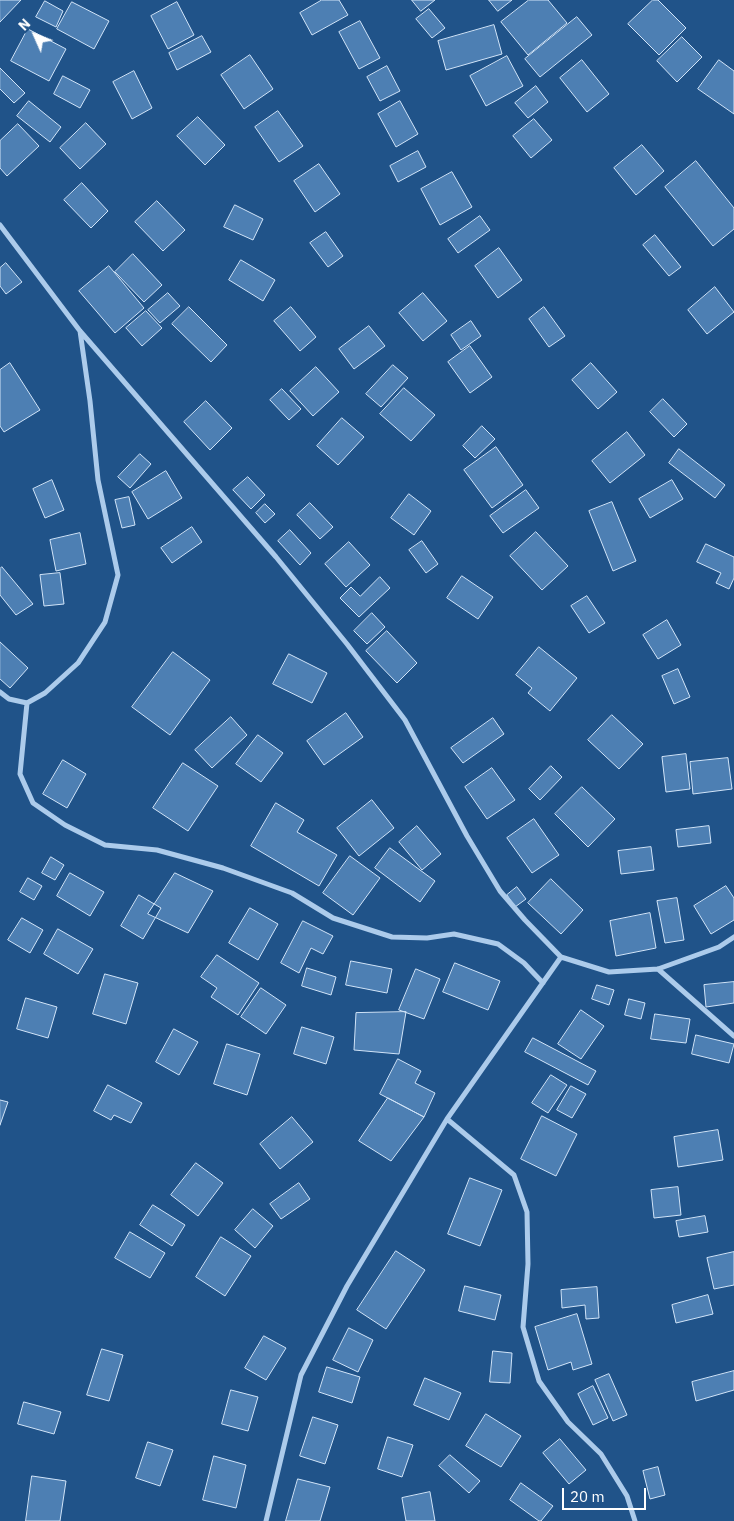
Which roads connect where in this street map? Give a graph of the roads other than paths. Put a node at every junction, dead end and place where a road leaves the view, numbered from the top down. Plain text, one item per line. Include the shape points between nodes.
1 (0, 225) edge
2 (80, 331) junction
3 (0, 692) edge
4 (27, 703) junction
5 (734, 937) edge
6 (561, 957) junction
7 (658, 969) junction
8 (543, 983) junction
9 (734, 1036) edge
10 (447, 1120) junction
11 (266, 1521) edge
12 (636, 1521) edge

1 - 2 street
2 - 4 street via 98,480 118,575 106,622 78,664
2 - 6 street via 347,644 404,720 500,891
3 - 4 street via 9,699
4 - 8 street via 20,774 33,803 65,825 105,845 157,850 223,868 292,893 333,918 392,937 427,938 454,934 498,944 524,963
5 - 7 street via 719,947
6 - 7 street via 609,972
6 - 8 street
7 - 9 street
8 - 10 street
10 - 11 street via 347,1286 301,1375
10 - 12 street via 514,1175 527,1212 528,1264 523,1328 539,1380 568,1422 601,1454 627,1496

